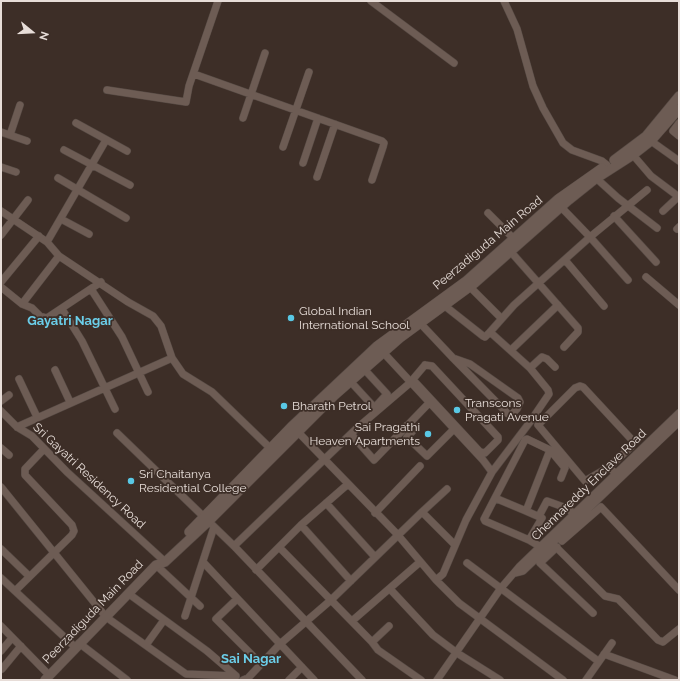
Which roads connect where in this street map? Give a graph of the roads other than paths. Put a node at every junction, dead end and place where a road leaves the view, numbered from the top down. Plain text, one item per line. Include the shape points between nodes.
1 (218, 1) edge
2 (371, 1) edge
3 (504, 1) edge
4 (265, 53) dead end
5 (454, 63) dead end
6 (309, 72) dead end
7 (194, 74) junction
8 (107, 90) dead end
9 (251, 94) junction
10 (679, 96) edge
11 (20, 105) dead end
12 (679, 109) edge
13 (296, 110) junction
14 (243, 118) dead end
15 (318, 118) junction
16 (76, 123) dead end
17 (679, 123) edge
18 (335, 124) junction
19 (1, 132) edge
20 (10, 135) junction
21 (679, 136) edge
22 (106, 140) junction
23 (28, 141) dead end
24 (651, 141) junction
25 (283, 147) dead end
26 (64, 150) dead end
27 (126, 151) dead end
28 (634, 155) junction
29 (679, 161) edge
30 (303, 163) dead end
31 (93, 165) junction
32 (609, 166) junction
33 (1, 167) edge
34 (16, 172) dead end
35 (317, 177) dead end
36 (58, 178) dead end
37 (596, 178) junction
38 (372, 180) dead end
39 (130, 185) dead end
40 (78, 190) junction
41 (647, 190) dead end
42 (678, 197) edge
43 (28, 200) dead end
44 (629, 205) junction
45 (561, 207) junction
46 (1, 211) edge
47 (663, 211) dead end
48 (488, 213) dead end
49 (614, 216) junction
50 (126, 218) dead end
51 (61, 219) junction
52 (14, 220) junction
53 (657, 228) dead end
54 (89, 234) dead end
55 (1, 235) edge
56 (39, 236) junction
57 (590, 237) junction
58 (514, 239) junction
59 (48, 242) junction
60 (511, 252) junction
61 (59, 256) junction
62 (566, 260) junction
63 (656, 262) dead end
64 (646, 277) dead end
65 (628, 280) dead end
66 (1, 282) edge
67 (100, 282) junction
68 (539, 282) junction
69 (1, 287) edge
70 (470, 287) junction
71 (91, 289) junction
72 (22, 304) junction
73 (558, 305) junction
74 (679, 305) edge
75 (445, 306) junction
76 (604, 306) dead end
77 (62, 309) junction
78 (501, 318) junction
79 (420, 324) junction
80 (490, 332) junction
81 (564, 347) dead end
82 (380, 349) junction
83 (511, 350) junction
84 (172, 358) junction
85 (453, 358) junction
86 (555, 367) dead end
87 (530, 368) junction
88 (364, 369) junction
89 (55, 370) dead end
90 (138, 374) junction
91 (19, 379) dead end
92 (412, 380) junction
93 (350, 381) junction
94 (104, 386) junction
95 (148, 392) dead end
96 (9, 395) dead end
97 (1, 401) edge
98 (70, 402) junction
99 (430, 402) junction
100 (115, 409) dead end
101 (1, 411) edge
102 (679, 413) edge
103 (37, 417) junction
104 (679, 422) edge
105 (17, 426) junction
106 (406, 426) junction
107 (454, 429) junction
108 (297, 431) junction
109 (117, 433) dead end
110 (351, 434) junction
111 (1, 448) edge
112 (270, 448) junction
113 (44, 449) junction
114 (550, 450) junction
115 (9, 455) dead end
116 (325, 459) junction
117 (260, 464) junction
118 (420, 466) dead end
119 (609, 467) junction
120 (492, 472) junction
121 (618, 476) junction
122 (561, 478) dead end
123 (348, 484) junction
124 (1, 487) edge
125 (447, 489) dead end
126 (596, 497) junction
127 (495, 498) junction
128 (326, 503) junction
129 (526, 511) junction
130 (422, 512) junction
131 (376, 513) junction
132 (574, 515) junction
133 (539, 516) junction
134 (209, 522) junction
135 (301, 525) junction
136 (396, 534) junction
137 (558, 537) junction
138 (529, 540) junction
139 (552, 543) junction
140 (454, 544) junction
141 (234, 546) junction
142 (279, 547) junction
143 (543, 548) junction
144 (1, 549) edge
145 (53, 552) junction
146 (375, 557) junction
147 (203, 562) junction
148 (420, 562) junction
149 (159, 563) junction
150 (466, 563) dead end
151 (256, 570) junction
152 (29, 576) junction
153 (1, 578) edge
154 (436, 580) junction
155 (351, 581) junction
156 (502, 588) junction
157 (390, 589) junction
158 (679, 590) edge
159 (15, 591) junction
160 (129, 594) junction
161 (191, 598) junction
162 (238, 599) junction
163 (331, 600) junction
164 (200, 606) dead end
165 (593, 613) dead end
166 (185, 616) dead end
167 (106, 617) junction
168 (164, 620) junction
169 (480, 620) junction
170 (352, 621) junction
171 (305, 622) junction
172 (1, 626) edge
173 (389, 626) dead end
174 (679, 628) edge
175 (12, 638) junction
176 (372, 642) junction
177 (612, 643) dead end
178 (280, 644) junction
179 (77, 645) junction
180 (146, 645) junction
181 (21, 646) junction
182 (1, 651) edge
183 (457, 653) junction
184 (604, 654) junction
185 (598, 661) junction
186 (261, 664) junction
187 (302, 667) junction
188 (2, 668) dead end
189 (47, 678) edge
190 (240, 679) edge
191 (126, 680) edge
192 (289, 680) edge
193 (314, 680) edge
194 (362, 680) edge
195 (421, 680) edge
196 (438, 680) edge
197 (500, 680) edge
198 (564, 680) edge
199 (586, 680) edge
200 (675, 680) edge

1 - 7 street
2 - 5 street
3 - 32 street via 517,29 533,86 563,144
4 - 9 street
6 - 13 street
7 - 8 street via 186,102
7 - 9 street
9 - 13 street
9 - 14 street
10 - 32 street, Peerzadiguda Main Road via 646,136
11 - 20 street
12 - 24 street, Peerzadiguda Main Road
13 - 15 street
13 - 25 street
15 - 18 street
15 - 30 street
16 - 22 street
17 - 21 street via 673,131
18 - 35 street
18 - 38 street via 384,143
19 - 20 street
20 - 23 street
22 - 27 street
22 - 31 street
24 - 28 street, Peerzadiguda Main Road
24 - 29 street
26 - 31 street
28 - 32 street, Peerzadiguda Main Road
28 - 42 street via 651,176
31 - 39 street
31 - 40 street
32 - 37 street, Peerzadiguda Main Road
32 - 58 street, Peerzadiguda Main Road via 574,186
33 - 34 street
36 - 40 street
37 - 44 street
37 - 45 street, Peerzadiguda Main Road
40 - 50 street
40 - 51 street
41 - 44 street
42 - 47 street
43 - 52 street
44 - 49 street
44 - 53 street
45 - 57 street
45 - 60 street, Peerzadiguda Main Road
46 - 52 street
48 - 58 street
49 - 57 street
49 - 63 street
51 - 54 street
51 - 59 street
52 - 55 street
52 - 56 street
56 - 59 street
56 - 66 street
57 - 62 street
57 - 65 street
58 - 82 street, Peerzadiguda Main Road via 466,281
59 - 61 street
60 - 68 street
60 - 70 street, Peerzadiguda Main Road
61 - 67 street
61 - 72 street
62 - 68 street
62 - 76 street
64 - 74 street
67 - 71 street
67 - 84 street via 157,320 165,334
68 - 73 street
68 - 78 street
69 - 72 street
70 - 75 street, Peerzadiguda Main Road
70 - 78 street
71 - 77 street
71 - 90 street via 122,337
72 - 77 street via 32,308 43,318
73 - 81 street via 578,330
73 - 83 street
75 - 79 street, Peerzadiguda Main Road
75 - 80 street via 483,336
77 - 94 street via 82,341
78 - 80 street
79 - 82 street, Peerzadiguda Main Road
79 - 85 street
80 - 83 street
82 - 88 street, Peerzadiguda Main Road
82 - 92 street
82 - 112 street, Peerzadiguda Main Road
83 - 87 street
84 - 90 street
84 - 112 street via 183,374 212,392
85 - 85 street via 508,414 511,415 520,402 518,398 470,364
86 - 87 street via 542,357
87 - 120 street via 549,394
88 - 93 street, Peerzadiguda Main Road
88 - 93 street via 387,394 377,405 373,406
89 - 98 street
90 - 94 street
90 - 95 street
91 - 103 street
92 - 92 street via 425,365 432,366 498,440 485,453 480,452
92 - 99 street
92 - 110 street
93 - 108 street, Peerzadiguda Main Road
94 - 98 street
94 - 100 street
96 - 97 street
98 - 103 street
99 - 106 street
99 - 107 street
101 - 105 street, Sri Gayatri Residency Road
102 - 121 street, Chennareddy Enclave Road
103 - 105 street
104 - 121 street, Chennareddy Enclave Road
105 - 113 street, Sri Gayatri Residency Road via 32,436
106 - 107 street via 412,432 407,438 426,456
106 - 110 street via 374,460
107 - 120 street
108 - 116 street
108 - 117 street, Peerzadiguda Main Road
109 - 134 street
110 - 116 street
111 - 115 street
112 - 117 street, Peerzadiguda Main Road
113 - 145 street via 25,469 25,475 74,528 72,535
113 - 149 street, Sri Gayatri Residency Road
114 - 122 street via 565,468
114 - 127 street via 525,440
114 - 129 street
116 - 123 street
116 - 141 street
117 - 134 street, Peerzadiguda Main Road
118 - 131 street
119 - 119 street via 632,446 633,441 580,386 538,425 585,481
119 - 121 street
120 - 140 street
121 - 126 street, Chennareddy Enclave Road
123 - 128 street
123 - 131 street
124 - 145 street
125 - 130 street
126 - 132 street, Chennareddy Enclave Road
126 - 137 street, Chennareddy Enclave Road
127 - 129 street
127 - 138 street via 484,520
128 - 135 street
128 - 146 street
129 - 133 street
130 - 136 street
130 - 140 street
131 - 136 street
132 - 133 street via 570,509 547,501
132 - 137 street, Chennareddy Enclave Road
133 - 138 street via 543,520
134 - 141 street
134 - 147 street
134 - 149 street, Peerzadiguda Main Road via 165,562
135 - 142 street
135 - 155 street
136 - 146 street
136 - 148 street
137 - 139 street, Chennareddy Enclave Road
137 - 158 street via 601,507
138 - 143 street
139 - 143 street, Chennareddy Enclave Road
139 - 165 street via 540,563
139 - 174 street via 605,596 618,600 658,640 663,642
140 - 154 street via 443,574
141 - 151 street
142 - 151 street
142 - 163 street
143 - 156 street, Chennareddy Enclave Road
144 - 152 street
145 - 152 street
145 - 167 street
146 - 155 street
147 - 161 street
147 - 162 street
148 - 154 street
148 - 157 street
149 - 160 street, Peerzadiguda Main Road
149 - 161 street, Sri Gayatri Residency Road
150 - 156 street
151 - 171 street
152 - 159 street
153 - 159 street
154 - 169 street via 459,604
155 - 163 street
156 - 169 street, Chennareddy Enclave Road
156 - 185 street
157 - 170 street
157 - 183 street via 434,635
159 - 179 street
160 - 167 street, Peerzadiguda Main Road
160 - 168 street
161 - 164 street, Sri Gayatri Residency Road
161 - 166 street
162 - 178 street
162 - 186 street via 216,619
163 - 170 street
163 - 171 street
167 - 179 street, Peerzadiguda Main Road
167 - 180 street
168 - 180 street
168 - 190 street
169 - 183 street, Chennareddy Enclave Road
169 - 198 street
170 - 176 street
171 - 178 street
171 - 194 street
172 - 175 street
173 - 176 street
175 - 181 street
175 - 182 street
176 - 195 street via 378,650
177 - 184 street
178 - 186 street
178 - 187 street
179 - 189 street, Peerzadiguda Main Road
179 - 191 street
180 - 190 street via 186,674
181 - 188 street
181 - 189 street
183 - 196 street, Chennareddy Enclave Road
183 - 197 street
184 - 185 street
184 - 200 street
185 - 199 street
186 - 190 street via 248,678
187 - 192 street
187 - 193 street

